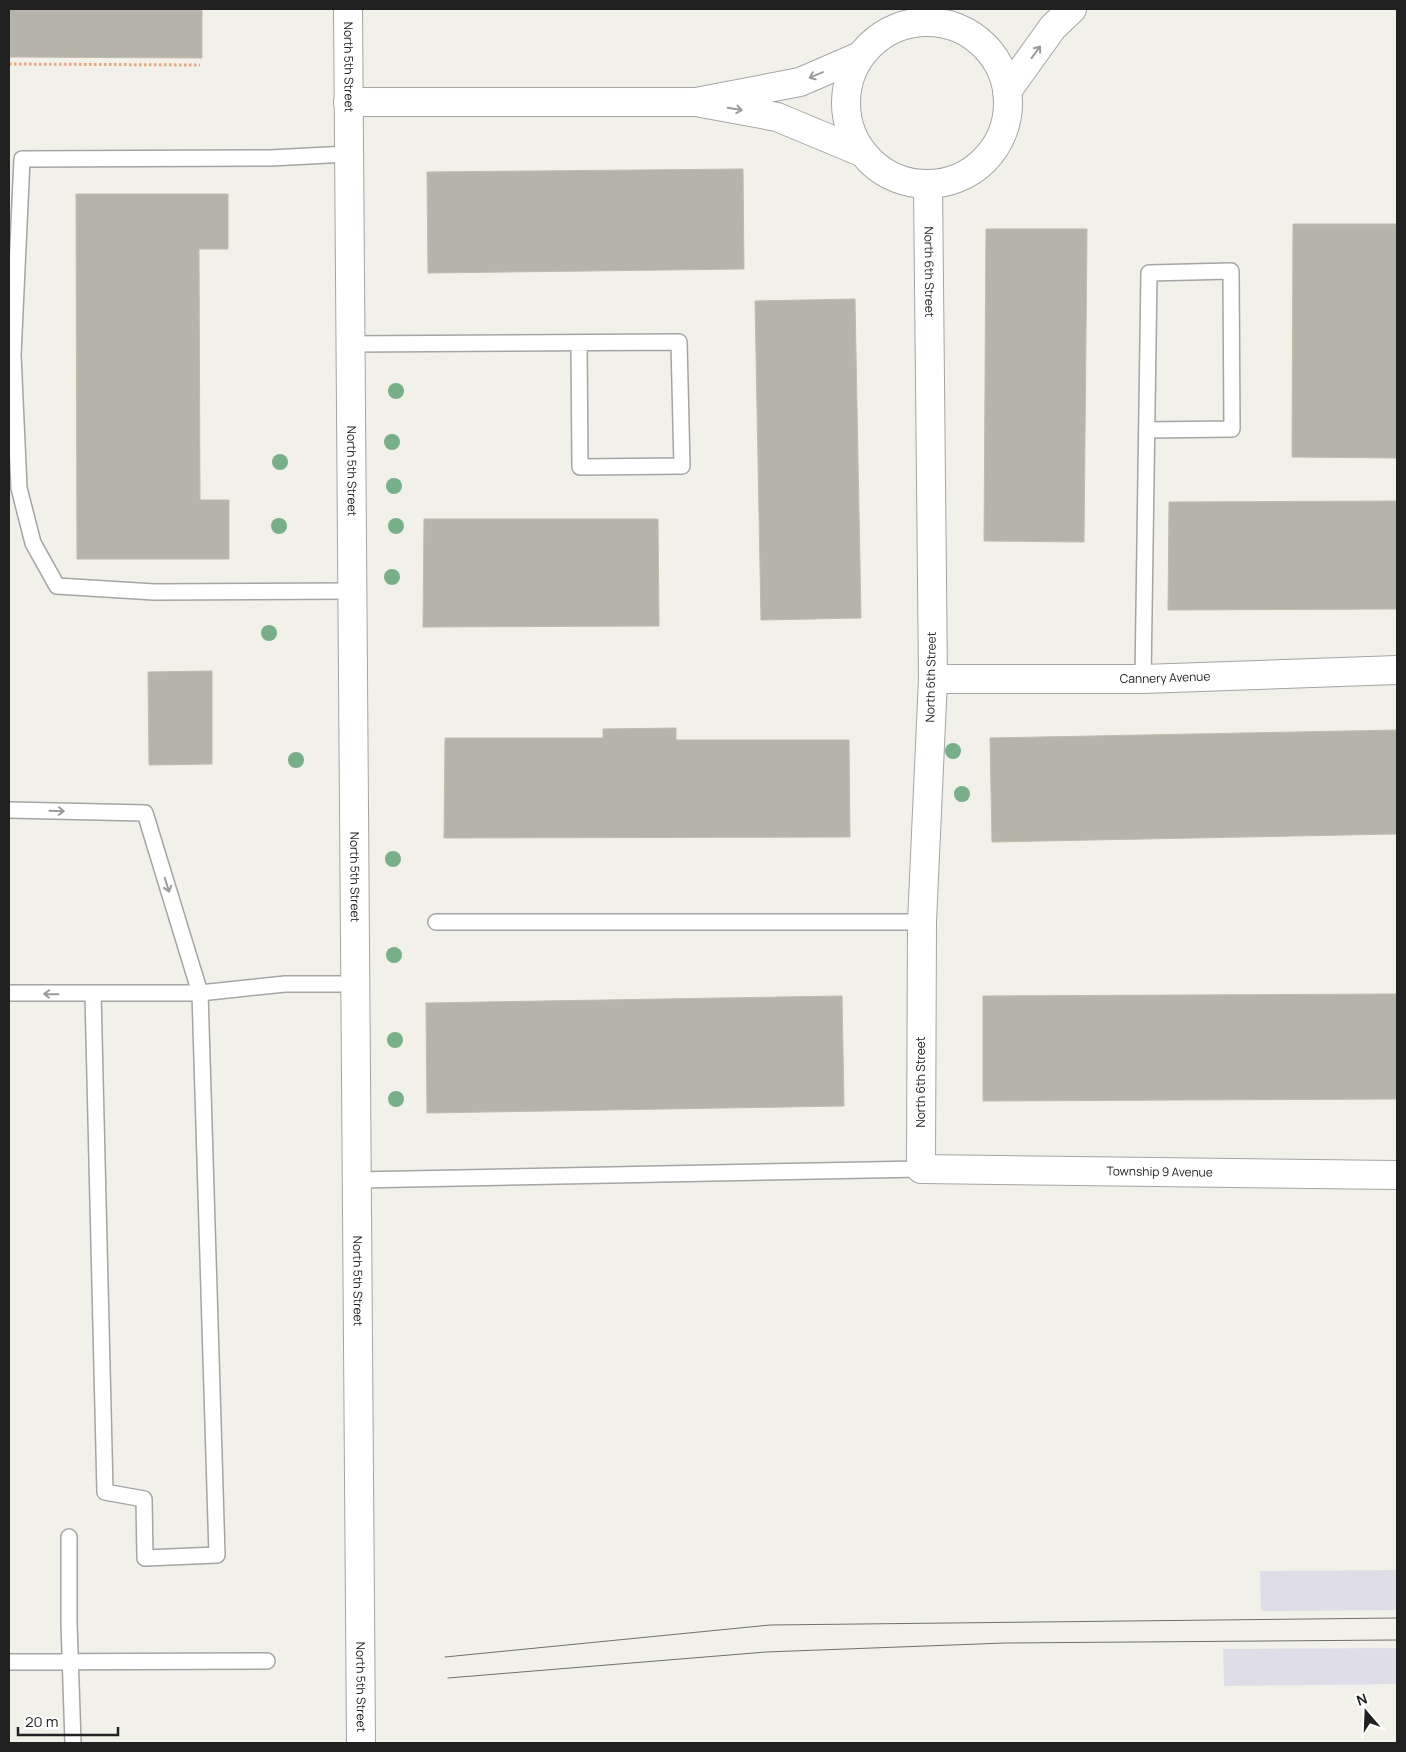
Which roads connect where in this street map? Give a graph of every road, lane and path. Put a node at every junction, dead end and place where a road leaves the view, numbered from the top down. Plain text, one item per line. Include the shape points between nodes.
1 (348, 9) edge
2 (1072, 9) edge
3 (938, 15) edge
4 (860, 56) junction
5 (9, 64) edge
6 (200, 65) dead end
7 (1008, 91) junction
8 (348, 102) junction
9 (696, 102) junction
10 (861, 152) junction
11 (348, 154) junction
12 (928, 184) junction
13 (579, 343) junction
14 (350, 344) junction
15 (1147, 430) junction
16 (353, 591) junction
17 (1397, 670) edge
18 (933, 679) junction
19 (1143, 679) junction
20 (9, 810) edge
21 (436, 922) dead end
22 (922, 922) junction
23 (356, 984) junction
24 (9, 993) edge
25 (200, 993) junction
26 (93, 994) junction
27 (922, 1169) junction
28 (1397, 1175) edge
29 (357, 1180) junction
30 (69, 1537) dead end
31 (267, 1661) dead end
32 (9, 1662) edge
33 (71, 1662) junction
34 (73, 1743) edge
35 (361, 1743) edge

1 - 8 street, North 5th Street
7 -> 2 street via 1054,27
3 - 4 street via 879,37
3 - 7 street via 950,25 971,34 988,50 1001,69
4 -> 9 street via 800,82
4 - 10 street via 849,79 845,104 849,129
5 - 6 path
7 - 12 street via 1007,119 997,145 979,166 955,179
8 - 9 street
8 - 11 street, North 5th Street
9 -> 10 street via 777,117
10 - 12 street via 880,170 902,181
11 - 14 street, North 5th Street
11 - 16 lane via 270,158 22,159 13,355 19,488 33,543 56,586 154,592
12 - 18 street, North 6th Street
13 - 13 lane via 679,342 682,466 580,467
13 - 14 lane
14 - 16 street, North 5th Street
15 - 15 lane via 1149,273 1232,271 1232,429
15 - 19 lane
16 - 23 street, North 5th Street
17 - 19 street, Cannery Avenue
18 - 19 street, Cannery Avenue
18 - 22 street, North 6th Street
20 -> 25 lane via 145,813
21 - 22 lane
22 - 27 street, North 6th Street
23 - 25 lane via 285,984
23 - 29 street, North 5th Street
26 -> 24 lane
25 - 26 lane
25 - 26 lane via 217,1555 145,1558 144,1499 105,1492
27 - 28 street, Township 9 Avenue
27 - 29 lane
29 - 35 street, North 5th Street
30 - 33 lane
31 - 33 lane
32 - 33 lane
33 - 34 lane

